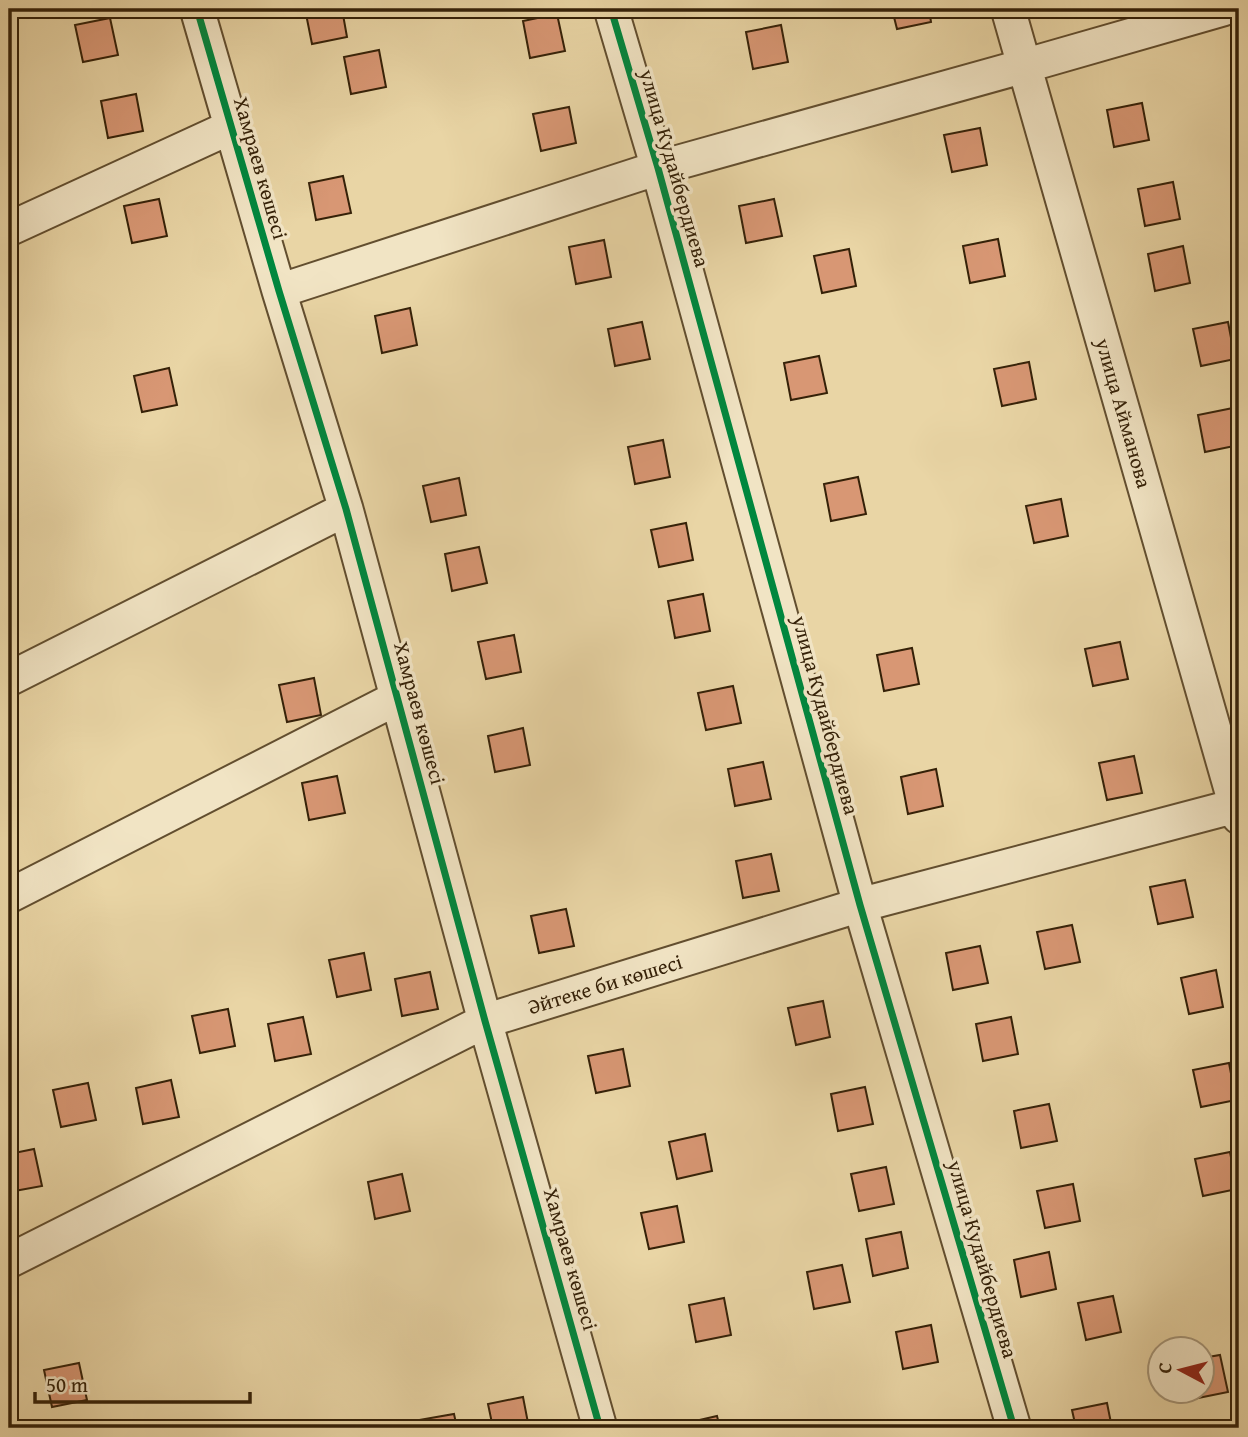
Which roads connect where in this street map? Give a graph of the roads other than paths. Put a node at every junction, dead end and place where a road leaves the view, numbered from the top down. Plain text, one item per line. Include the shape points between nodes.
1 (197, 9) edge
2 (611, 9) edge
3 (1008, 9) edge
4 (1223, 9) edge
5 (1024, 66) junction
6 (231, 127) junction
7 (658, 168) junction
8 (9, 229) edge
9 (279, 291) junction
10 (346, 509) junction
11 (9, 679) edge
12 (397, 698) junction
13 (1238, 809) edge
14 (9, 896) edge
15 (860, 905) junction
16 (485, 1021) junction
17 (9, 1261) edge
18 (600, 1428) edge
19 (1014, 1428) edge

1 - 6 street, Хамраев көшесі
2 - 7 street, улица Кудайбердиева
3 - 5 street, улица Айманова
4 - 5 street
5 - 7 street
5 - 13 street, улица Айманова
6 - 8 street
6 - 9 street, Хамраев көшесі
7 - 9 street
7 - 15 street, улица Кудайбердиева
9 - 10 street, Хамраев көшесі
10 - 11 street
10 - 12 street, Хамраев көшесі
12 - 14 street
12 - 16 street, Хамраев көшесі
13 - 15 street, Әйтеке би көшесі
15 - 16 street, Әйтеке би көшесі
15 - 19 street, улица Кудайбердиева
16 - 17 street, Әйтеке би көшесі
16 - 18 street, Хамраев көшесі

